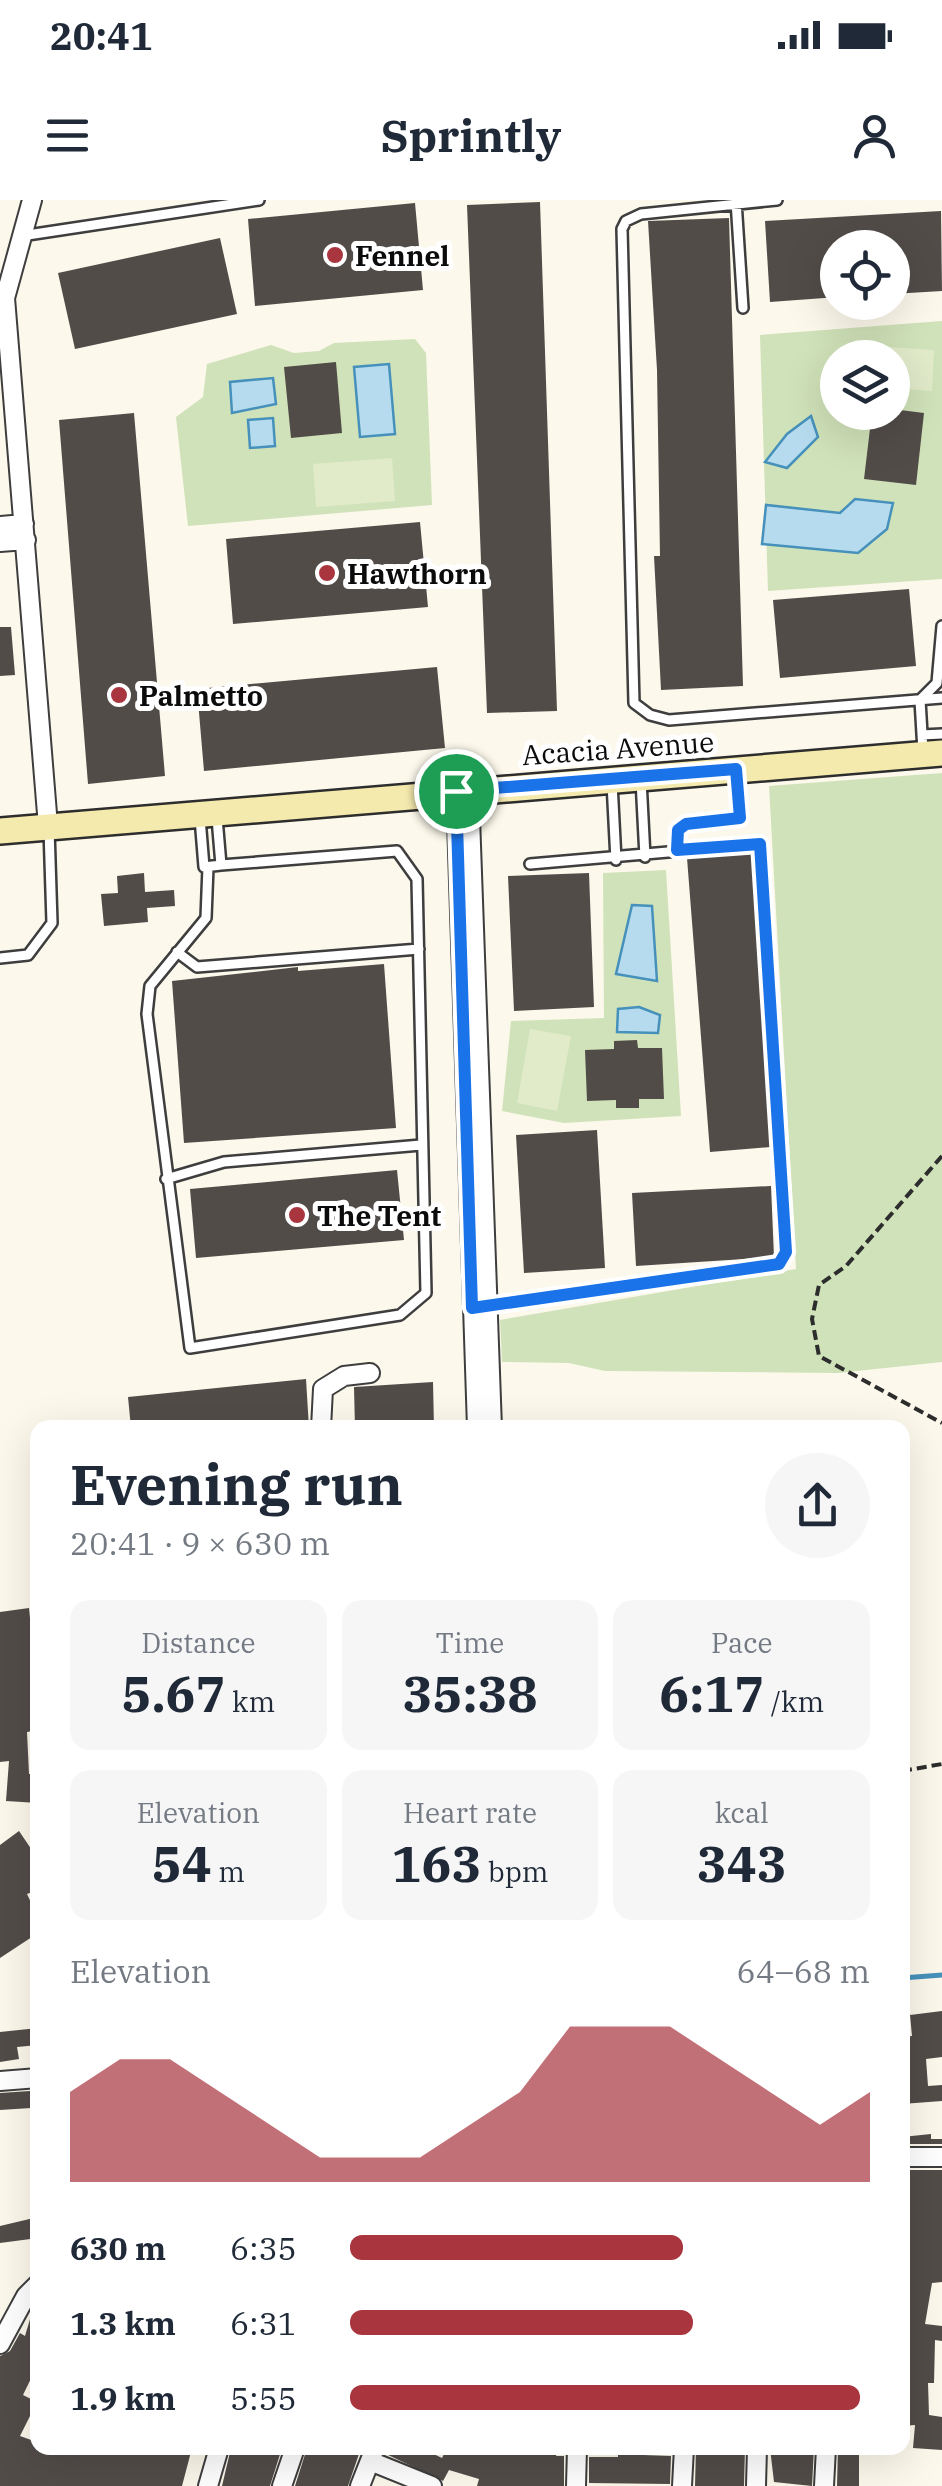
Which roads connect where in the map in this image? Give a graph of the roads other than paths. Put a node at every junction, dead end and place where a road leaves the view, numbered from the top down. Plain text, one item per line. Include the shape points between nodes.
1 (32, 200) edge
2 (260, 200) edge
3 (777, 200) edge
4 (736, 201) edge
5 (21, 236) junction
6 (742, 308) dead end
7 (0, 526) edge
8 (25, 532) junction
9 (0, 542) edge
10 (942, 626) edge
11 (939, 685) edge
12 (942, 698) edge
13 (920, 700) junction
14 (942, 734) edge
15 (929, 748) edge
16 (736, 769) junction
17 (641, 776) junction
18 (612, 779) junction
19 (462, 790) junction
20 (208, 812) junction
21 (48, 826) junction
22 (0, 831) edge
23 (677, 850) junction
24 (646, 857) junction
25 (616, 860) junction
26 (530, 864) dead end
27 (221, 865) junction
28 (206, 867) junction
29 (419, 948) junction
30 (177, 952) junction
31 (0, 958) edge
32 (421, 1146) junction
33 (166, 1179) junction
34 (480, 1307) junction
35 (370, 1373) dead end
36 (321, 1420) edge
37 (477, 1420) edge
38 (491, 1420) edge
39 (30, 2079) edge
40 (0, 2081) edge
41 (910, 2158) edge
42 (942, 2158) edge
43 (30, 2292) edge
44 (0, 2344) edge
45 (217, 2455) edge
46 (293, 2455) edge
47 (373, 2455) edge
48 (375, 2455) edge
49 (577, 2455) edge
50 (684, 2455) edge
51 (757, 2455) edge
52 (826, 2455) edge
53 (208, 2486) edge
54 (282, 2486) edge
55 (360, 2486) edge
56 (432, 2486) edge
57 (576, 2486) edge
58 (682, 2486) edge
59 (756, 2486) edge
60 (824, 2486) edge

1 - 5 street
2 - 5 lane
3 - 4 lane
4 - 6 lane
4 - 13 lane via 641,214 626,221 620,234 634,702 670,720
5 - 8 street via 5,298
7 - 8 street
8 - 9 street
8 - 21 street
10 - 11 lane
11 - 13 lane
12 - 13 lane
13 - 15 lane
14 - 15 lane
15 - 16 street, Acacia Avenue
16 - 17 street, Acacia Avenue
16 - 23 lane via 740,818 686,824 678,830
17 - 18 street, Acacia Avenue
17 - 24 lane
18 - 19 street, Acacia Avenue
18 - 25 lane
19 - 20 street, Acacia Avenue
19 - 34 street
20 - 21 street, Acacia Avenue
20 - 27 lane
20 - 28 lane
21 - 22 street, Acacia Avenue
21 - 31 lane via 52,923 28,955
23 - 24 lane
23 - 34 lane via 760,844 786,1252 779,1264
24 - 25 lane
25 - 26 lane
27 - 28 lane
27 - 29 lane via 397,851 417,879
28 - 30 lane via 206,918
29 - 30 lane via 197,967
29 - 32 lane
30 - 33 lane via 150,986 147,1014
32 - 33 lane via 224,1162
32 - 33 lane via 426,1293 415,1306 400,1315 190,1348
34 - 37 street
34 - 38 street
35 - 36 street via 344,1376 323,1389
39 - 40 street
41 - 42 street
43 - 44 street
45 - 53 street
46 - 54 street
47 - 55 street
48 - 56 street
49 - 57 street
50 - 58 street
51 - 59 street
52 - 60 street

